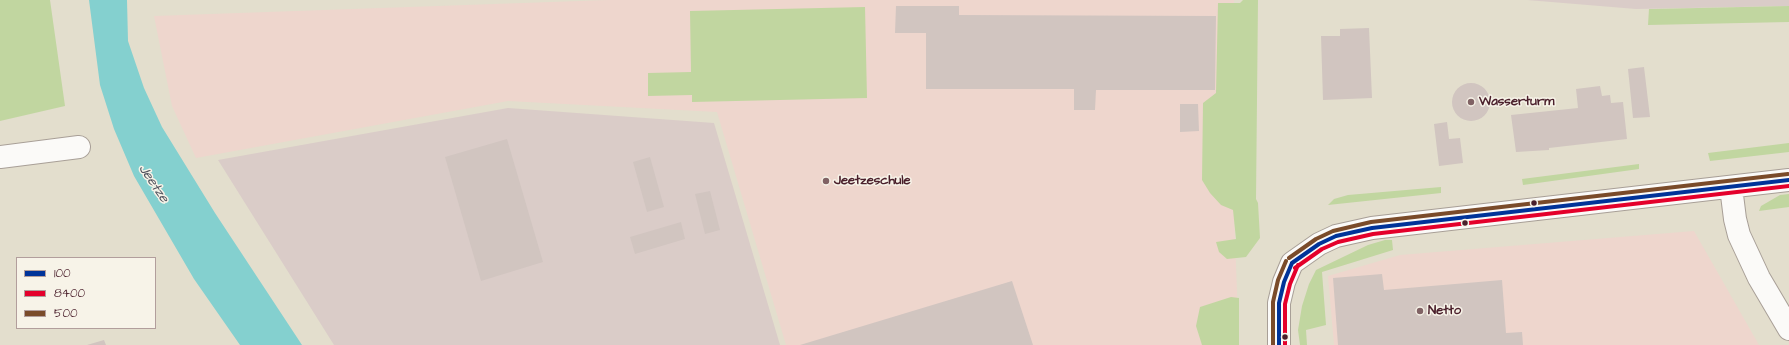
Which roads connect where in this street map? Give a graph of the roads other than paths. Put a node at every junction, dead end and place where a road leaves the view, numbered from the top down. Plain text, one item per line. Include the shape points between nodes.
1 (79, 147) dead end
2 (0, 157) edge
3 (1789, 180) edge
4 (1731, 187) junction
5 (1789, 329) edge
6 (1279, 345) edge

1 - 2 street
3 - 4 street
4 - 5 street via 1739,235
4 - 6 street via 1372,228 1336,236 1319,244 1292,263 1279,303

